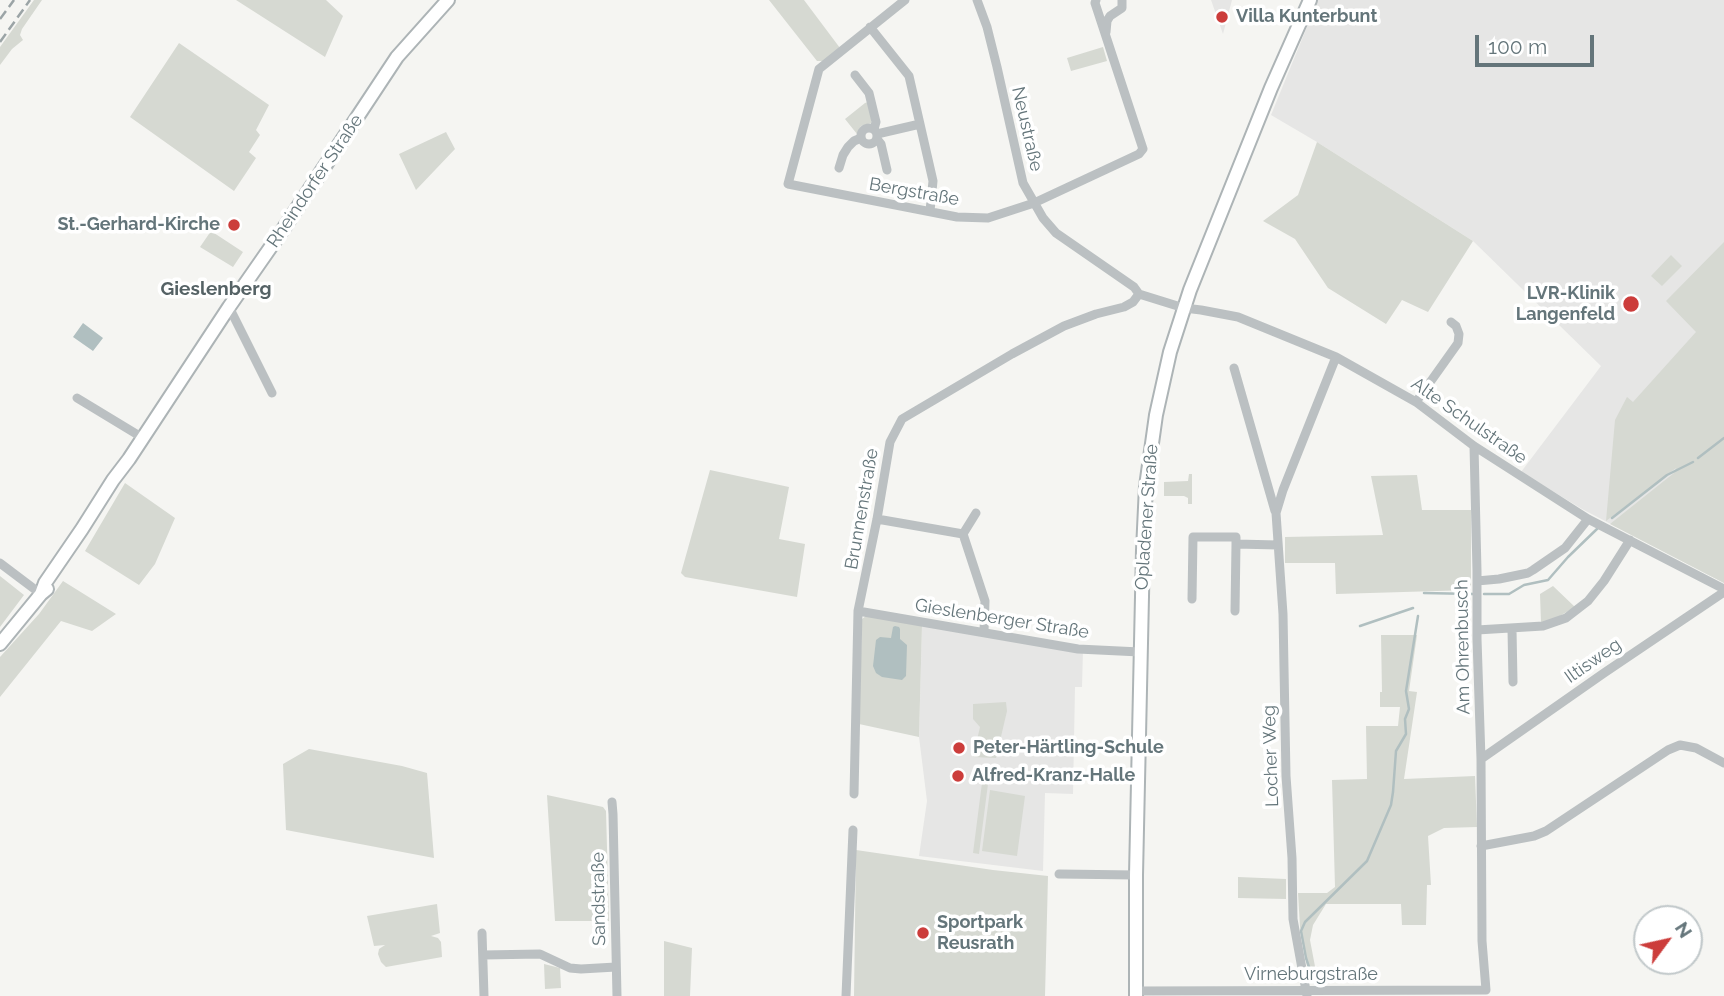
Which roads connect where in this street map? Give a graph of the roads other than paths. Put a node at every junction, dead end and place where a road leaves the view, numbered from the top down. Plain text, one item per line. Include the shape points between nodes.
1 (448, 0) edge
2 (977, 0) edge
3 (1096, 0) edge
4 (1122, 0) edge
5 (1310, 0) edge
6 (899, 2) edge
7 (870, 27) junction
8 (1106, 38) junction
9 (855, 75) dead end
10 (920, 124) junction
11 (876, 134) junction
12 (839, 168) dead end
13 (887, 170) dead end
14 (1034, 203) junction
15 (930, 212) junction
16 (1139, 294) junction
17 (229, 307) junction
18 (1184, 308) junction
19 (1451, 322) dead end
20 (1336, 356) junction
21 (1234, 368) dead end
22 (272, 393) dead end
23 (77, 398) dead end
24 (1416, 402) junction
25 (143, 438) junction
26 (1474, 446) junction
27 (976, 513) dead end
28 (1276, 513) junction
29 (877, 519) junction
30 (1588, 519) junction
31 (963, 534) junction
32 (1630, 540) junction
33 (1236, 544) junction
34 (1278, 545) junction
35 (0, 563) edge
36 (1477, 581) junction
37 (1724, 590) edge
38 (41, 594) junction
39 (1192, 599) dead end
40 (858, 611) junction
41 (1234, 611) dead end
42 (1512, 629) junction
43 (1477, 630) junction
44 (984, 632) junction
45 (0, 644) edge
46 (1140, 652) junction
47 (1513, 682) dead end
48 (1481, 759) junction
49 (1724, 763) edge
50 (854, 794) dead end
51 (612, 802) dead end
52 (853, 830) dead end
53 (1481, 846) junction
54 (1059, 874) dead end
55 (1136, 875) junction
56 (482, 933) dead end
57 (483, 955) junction
58 (616, 967) junction
59 (1486, 990) joint
60 (1136, 994) edge
61 (1306, 994) edge
62 (484, 996) edge
63 (617, 996) edge
64 (846, 996) edge

1 - 17 main road, Rheindorfer Straße via 397,57
2 - 14 street, Neustraße via 1023,183
3 - 8 street
4 - 8 street via 1122,8 1107,21
5 - 18 main road, Opladener Straße
6 - 7 street
7 - 10 street via 909,76
7 - 15 street, Bergstraße via 820,69 788,184
8 - 14 street, Bergstraße via 1143,149
9 - 11 street via 869,93
10 - 11 street
10 - 15 street via 933,181
11 - 12 street via 873,143 861,138 854,141
11 - 13 street
14 - 15 street, Bergstraße via 988,218
14 - 16 street, Neustraße via 1056,233
16 - 18 street, Neustraße
16 - 29 street, Brunnenstraße via 1124,307 1064,326 902,419 890,442
17 - 22 street
17 - 25 main road, Rheindorfer Straße
18 - 20 street, Alte Schulstraße via 1238,317
18 - 46 main road, Opladener Straße via 1161,389 1149,462
19 - 24 street via 1459,334 1458,343
20 - 24 street, Alte Schulstraße
20 - 28 street, Locher Weg
21 - 28 street, Locher Weg
23 - 25 street
24 - 26 street, Alte Schulstraße
25 - 38 main road, Rheindorfer Straße via 82,542
26 - 30 street, Alte Schulstraße
26 - 36 street, Am Ohrenbusch
27 - 31 street
28 - 34 street, Locher Weg
29 - 31 street
29 - 40 street, Brunnenstraße
30 - 32 street, Alte Schulstraße
30 - 36 street via 1565,548 1528,573
31 - 44 street via 985,601
32 - 37 street, Alte Schulstraße
32 - 42 street via 1588,601 1569,616 1543,626
33 - 34 street
33 - 39 street via 1236,537 1193,537
33 - 41 street
34 - 61 street, Locher Weg via 1293,919
35 - 38 street
36 - 43 street, Am Ohrenbusch
37 - 48 street, Iltisweg
38 - 45 main road, Rheindorfer Straße
40 - 44 street, Gieslenberger Straße
40 - 50 street, Brunnenstraße
42 - 43 street
42 - 47 street
43 - 48 street, Am Ohrenbusch
44 - 46 street, Gieslenberger Straße via 1078,649
46 - 55 main road, Opladener Straße
48 - 53 street, Am Ohrenbusch
49 - 53 street via 1680,745 1546,831
51 - 58 street, Sandstraße
52 - 64 street
53 - 59 street, Am Ohrenbusch
54 - 55 street
55 - 60 main road, Opladener Straße
56 - 57 street
57 - 58 street via 540,954 570,968
57 - 62 street
58 - 63 street, Sandstraße
59 - 61 street, Virneburgstraße
60 - 61 street, Virneburgstraße

